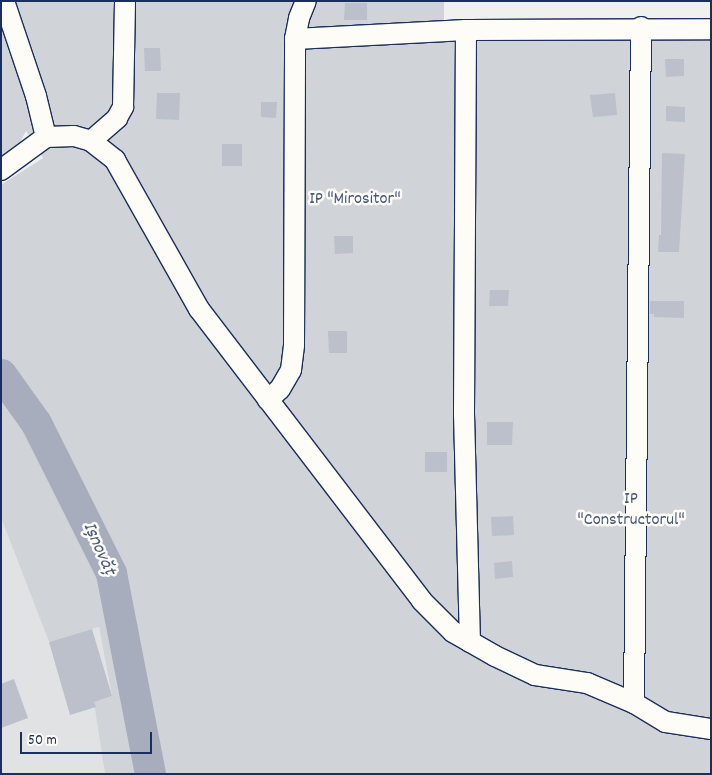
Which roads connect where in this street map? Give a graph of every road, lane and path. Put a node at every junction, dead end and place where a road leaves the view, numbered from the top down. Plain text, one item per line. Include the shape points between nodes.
1 (4, 1) edge
2 (125, 1) edge
3 (300, 7) edge
4 (641, 27) junction
5 (711, 28) edge
6 (466, 30) junction
7 (295, 39) junction
8 (46, 137) junction
9 (91, 141) junction
10 (1, 170) edge
11 (268, 400) junction
12 (470, 642) junction
13 (634, 703) junction
14 (711, 729) edge

1 - 8 street via 36,96
2 - 9 street via 122,106 118,118
3 - 7 street
4 - 5 street
4 - 6 street
4 - 13 street
6 - 7 street
6 - 12 street via 464,414
7 - 11 street via 294,345 291,370 280,389
8 - 9 street via 74,136
8 - 10 street
9 - 11 street via 115,160 199,310
11 - 12 street via 422,601 453,632
12 - 13 street via 535,675 587,683
13 - 14 street via 666,722

